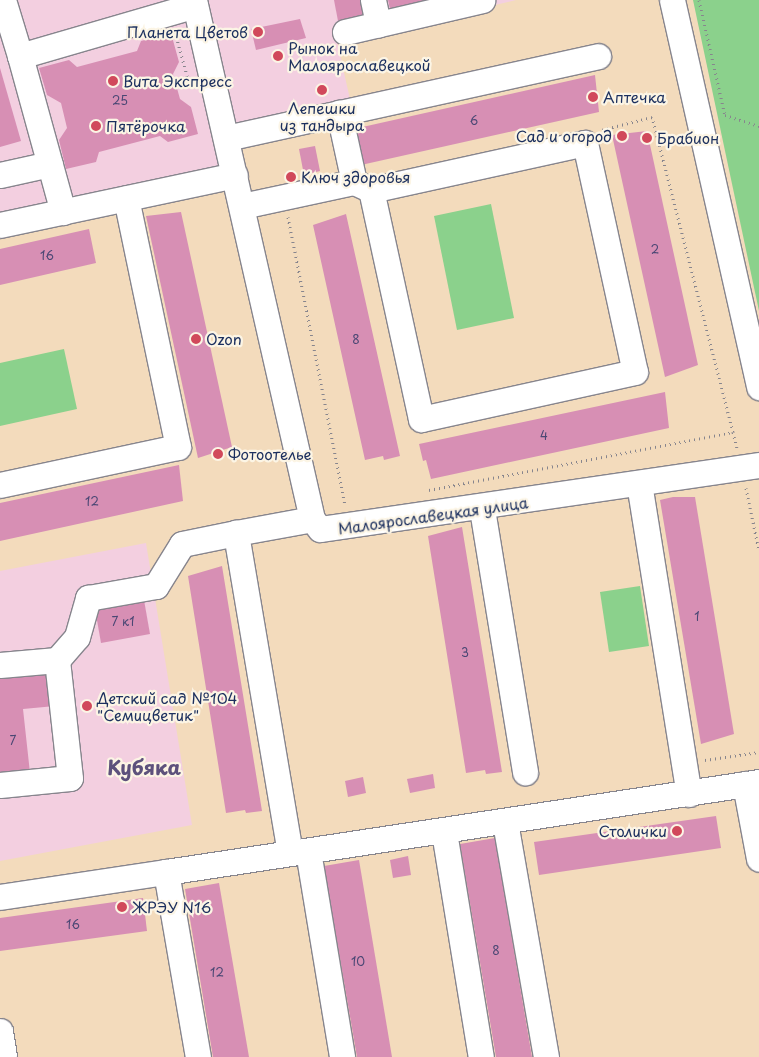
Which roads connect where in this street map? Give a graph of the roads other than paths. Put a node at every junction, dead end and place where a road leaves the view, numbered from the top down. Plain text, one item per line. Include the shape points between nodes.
1 (373, 0) edge
2 (482, 0) edge
3 (672, 0) edge
4 (0, 1) edge
5 (194, 3) edge
6 (378, 24) junction
7 (345, 32) dead end
8 (20, 56) junction
9 (598, 56) dead end
10 (340, 113) junction
11 (226, 138) junction
12 (50, 164) junction
13 (0, 175) edge
14 (235, 175) junction
15 (363, 186) junction
16 (126, 198) junction
17 (242, 206) junction
18 (63, 212) junction
19 (0, 225) edge
20 (759, 387) edge
21 (750, 466) edge
22 (639, 483) junction
23 (0, 485) edge
24 (482, 508) junction
25 (312, 519) junction
26 (236, 533) junction
27 (57, 660) junction
28 (0, 664) edge
29 (525, 773) dead end
30 (752, 783) edge
31 (0, 785) edge
32 (689, 794) junction
33 (505, 822) junction
34 (444, 832) junction
35 (299, 852) junction
36 (759, 859) edge
37 (166, 872) junction
38 (0, 897) edge
39 (0, 1031) edge
40 (4, 1057) edge
41 (198, 1057) edge
42 (342, 1057) edge
43 (481, 1057) edge
44 (546, 1057) edge

1 - 6 street
2 - 6 street
3 - 20 street
4 - 8 street via 3,0
5 - 8 street via 170,13
5 - 11 street
6 - 7 street
8 - 12 street
9 - 10 street
10 - 11 street
10 - 15 street
11 - 14 street
12 - 13 street
12 - 18 street
14 - 16 street
14 - 17 street
15 - 15 street via 421,419 635,372 585,144
15 - 17 street
16 - 18 street
16 - 23 street via 178,447
17 - 25 street
18 - 19 street
21 - 22 street, Малоярославецкая улица
22 - 24 street, Малоярославецкая улица
22 - 32 street
24 - 25 street, Малоярославецкая улица via 332,531 320,529
24 - 29 street
25 - 26 street
26 - 27 street via 182,544 156,586 88,598 77,637
26 - 35 street
27 - 28 street
27 - 31 street via 70,778
30 - 32 street
30 - 36 street
32 - 33 street
33 - 34 street
33 - 44 street
34 - 35 street
34 - 43 street
35 - 37 street
35 - 42 street
37 - 38 street
37 - 41 street
39 - 40 street

